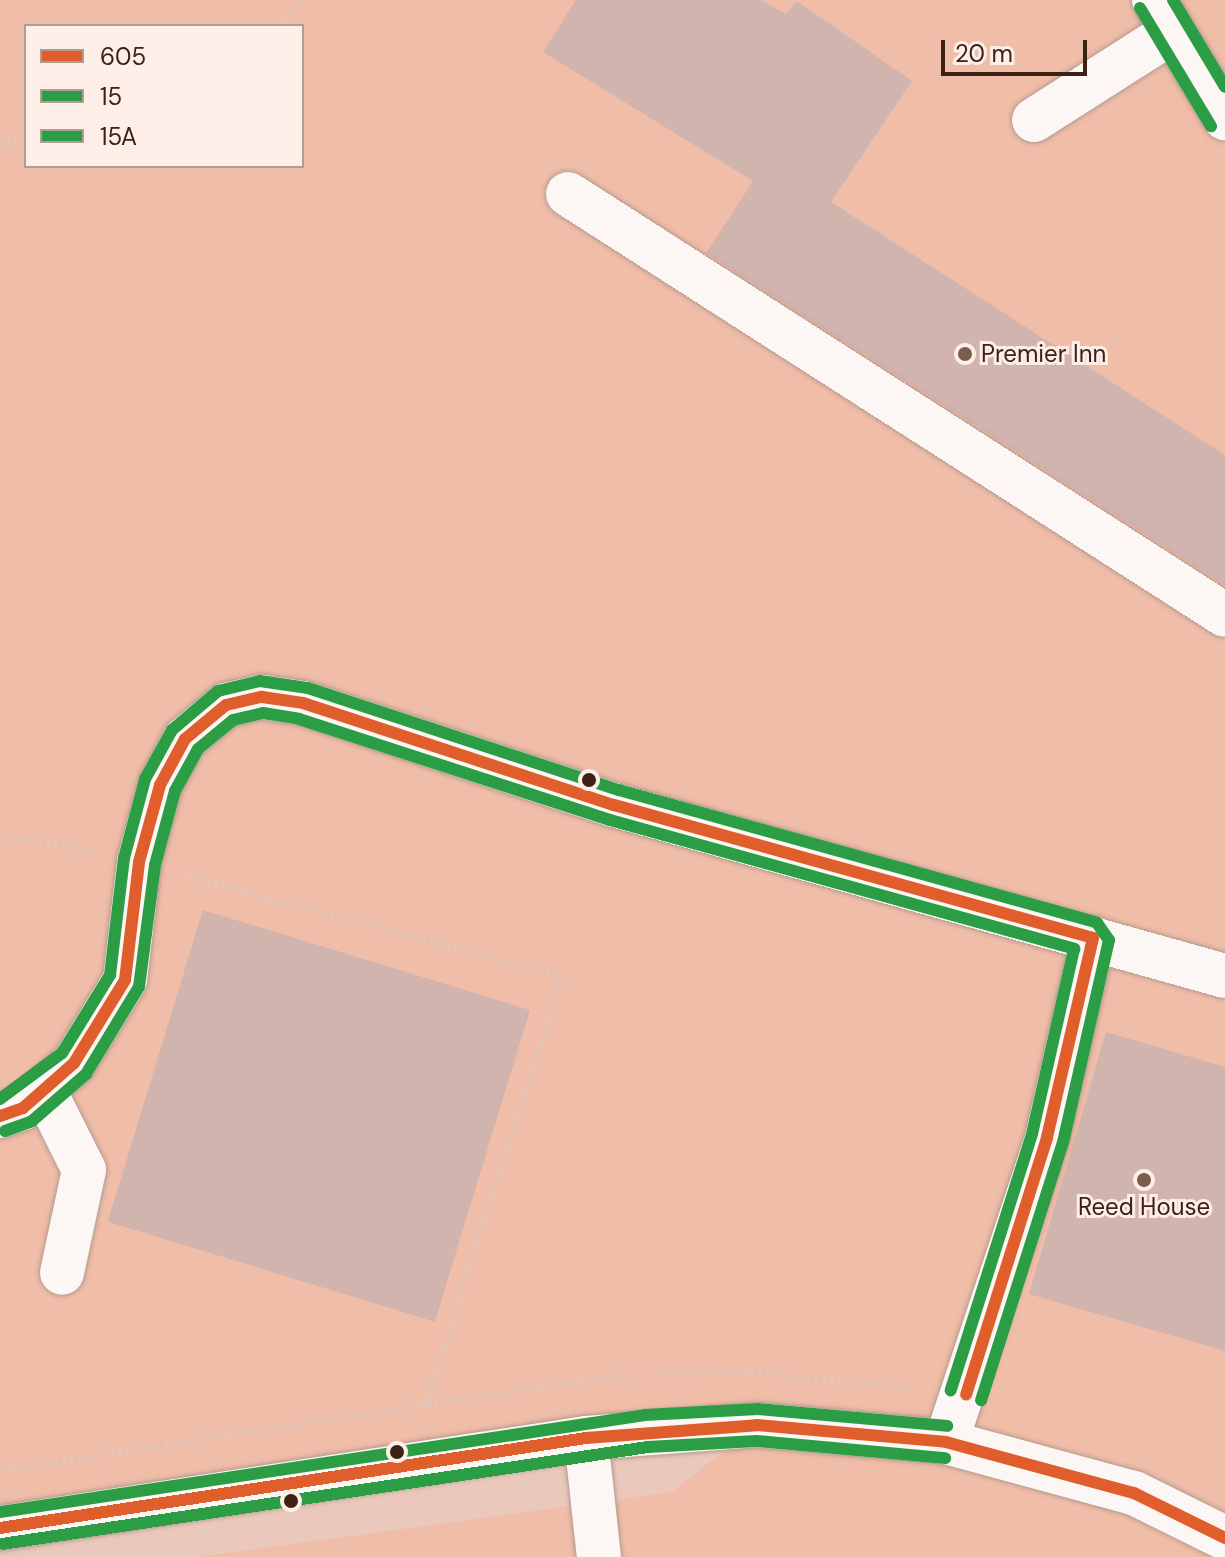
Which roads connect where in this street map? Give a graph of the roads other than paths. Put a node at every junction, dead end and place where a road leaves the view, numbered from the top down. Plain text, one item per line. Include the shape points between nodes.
1 (1162, 17) edge
2 (1225, 118) edge
3 (1034, 120) dead end
4 (568, 194) dead end
5 (1225, 615) edge
6 (1093, 938) junction
7 (1225, 976) edge
8 (44, 1090) junction
9 (0, 1116) edge
10 (62, 1273) dead end
11 (586, 1438) junction
12 (946, 1442) junction
13 (0, 1528) edge
14 (1225, 1538) edge
15 (599, 1557) edge

1 - 2 street
1 - 3 street
4 - 5 street
6 - 7 street
6 - 8 street via 614,805 303,703 262,697 226,705 185,739 160,785 139,862 125,980 99,1030
6 - 12 street via 1000,1185 966,1395
8 - 9 street
8 - 10 street via 84,1170
11 - 12 street via 757,1425
11 - 13 street
11 - 15 street
12 - 14 street via 1134,1493

